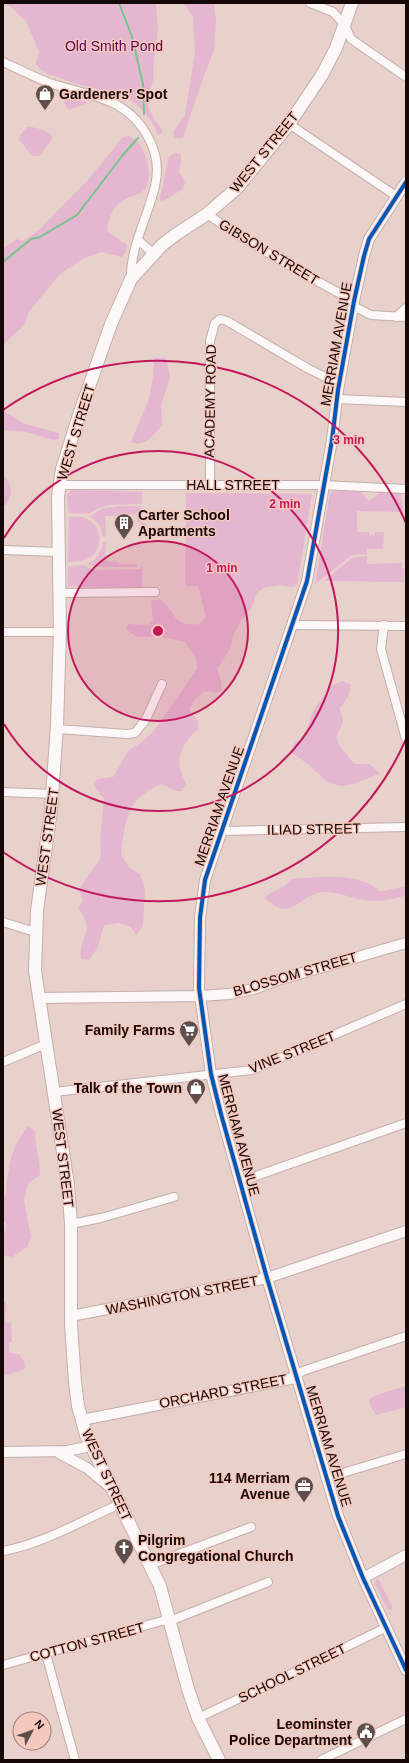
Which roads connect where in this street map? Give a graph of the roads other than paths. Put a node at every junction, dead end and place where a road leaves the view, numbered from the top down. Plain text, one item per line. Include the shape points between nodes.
1 (310, 3) edge
2 (352, 3) edge
3 (345, 25) junction
4 (3, 62) edge
5 (406, 78) edge
6 (290, 124) junction
7 (406, 182) edge
8 (396, 196) junction
9 (207, 214) junction
10 (138, 240) junction
11 (154, 254) junction
12 (131, 279) junction
13 (353, 303) junction
14 (406, 308) edge
15 (396, 317) junction
16 (406, 318) edge
17 (339, 384) junction
18 (337, 399) junction
19 (406, 402) edge
20 (210, 484) junction
21 (60, 485) junction
22 (323, 485) junction
23 (406, 489) edge
24 (3, 550) edge
25 (58, 552) junction
26 (154, 592) dead end
27 (60, 593) junction
28 (293, 625) junction
29 (384, 625) junction
30 (406, 626) edge
31 (3, 632) edge
32 (60, 632) junction
33 (162, 684) dead end
34 (57, 729) junction
35 (406, 739) edge
36 (3, 792) edge
37 (53, 794) junction
38 (406, 827) edge
39 (222, 831) junction
40 (3, 922) edge
41 (35, 932) junction
42 (406, 943) edge
43 (200, 996) junction
44 (39, 998) junction
45 (406, 1004) edge
46 (46, 1044) junction
47 (3, 1062) edge
48 (211, 1074) junction
49 (54, 1092) junction
50 (406, 1123) edge
51 (239, 1182) junction
52 (174, 1197) dead end
53 (71, 1224) junction
54 (406, 1231) edge
55 (267, 1278) junction
56 (71, 1316) junction
57 (406, 1336) edge
58 (296, 1375) junction
59 (82, 1420) junction
60 (91, 1446) junction
61 (3, 1452) edge
62 (57, 1452) junction
63 (406, 1454) edge
64 (326, 1478) junction
65 (111, 1488) junction
66 (120, 1504) junction
67 (251, 1527) dead end
68 (3, 1552) edge
69 (406, 1555) edge
70 (150, 1565) junction
71 (363, 1578) junction
72 (268, 1582) dead end
73 (170, 1621) junction
74 (385, 1628) junction
75 (46, 1654) junction
76 (3, 1665) edge
77 (406, 1670) edge
78 (198, 1718) junction
79 (406, 1719) edge
80 (208, 1738) junction
81 (74, 1760) edge
82 (211, 1760) edge
83 (214, 1760) edge
84 (219, 1760) edge
85 (321, 1760) edge

1 - 3 street via 333,12
2 - 3 main road, WEST STREET
3 - 5 street via 351,39
3 - 6 main road, WEST STREET via 322,75
4 - 10 street via 48,82 110,100 128,111 141,124 154,148 157,174
6 - 8 street
6 - 9 main road, WEST STREET via 237,188
7 - 8 street, MERRIAM AVENUE
8 - 13 street, MERRIAM AVENUE via 369,239
9 - 11 main road, WEST STREET via 175,235
9 - 13 street, GIBSON STREET
10 - 11 street
10 - 12 street via 132,261
11 - 12 main road, WEST STREET
12 - 21 main road, WEST STREET via 111,324 78,418 62,469
13 - 15 street, GIBSON STREET via 371,315
13 - 17 street, MERRIAM AVENUE
14 - 15 street
15 - 16 street, GIBSON STREET
17 - 18 street, MERRIAM AVENUE
17 - 20 street, ACADEMY ROAD via 220,319 215,323 210,341
18 - 19 street
18 - 22 street, MERRIAM AVENUE
20 - 21 street, HALL STREET
20 - 22 street, HALL STREET
21 - 25 main road, WEST STREET via 57,509
22 - 23 street, HALL STREET
22 - 28 street, MERRIAM AVENUE via 307,581
24 - 25 street
25 - 27 main road, WEST STREET
26 - 27 street
27 - 32 main road, WEST STREET
28 - 29 street
28 - 39 street, MERRIAM AVENUE
29 - 30 street
29 - 35 street via 381,649
31 - 32 street
32 - 34 main road, WEST STREET
33 - 34 street via 146,719 135,733
34 - 37 main road, WEST STREET
36 - 37 street
37 - 41 main road, WEST STREET
38 - 39 street, ILIAD STREET
39 - 43 street, MERRIAM AVENUE via 205,880 202,898 198,958
40 - 41 street
41 - 44 main road, WEST STREET via 35,971
42 - 43 street, BLOSSOM STREET via 253,989
43 - 44 street, BLOSSOM STREET
43 - 48 street, MERRIAM AVENUE
44 - 46 main road, WEST STREET
45 - 48 street, VINE STREET via 252,1070
46 - 47 street
46 - 49 main road, WEST STREET
48 - 49 street, VINE STREET
48 - 51 street, MERRIAM AVENUE
49 - 53 main road, WEST STREET via 67,1172
50 - 51 street
51 - 55 street, MERRIAM AVENUE
52 - 53 street
53 - 56 main road, WEST STREET
54 - 55 street, WASHINGTON STREET
55 - 56 street, WASHINGTON STREET
55 - 58 street, MERRIAM AVENUE
56 - 59 main road, WEST STREET via 74,1375
57 - 58 street, ORCHARD STREET
58 - 59 street, ORCHARD STREET via 271,1383
58 - 64 street, MERRIAM AVENUE
59 - 60 main road, WEST STREET
60 - 62 street
60 - 65 main road, WEST STREET
61 - 62 street
62 - 65 street via 87,1468
63 - 64 street
64 - 71 street, MERRIAM AVENUE via 345,1537
65 - 66 main road, WEST STREET
66 - 68 street via 50,1538
66 - 70 main road, WEST STREET
67 - 70 street
69 - 71 street
70 - 73 main road, WEST STREET via 160,1586
71 - 74 street, MERRIAM AVENUE
72 - 73 street, COTTON STREET
73 - 75 street, COTTON STREET via 162,1621
73 - 78 main road, WEST STREET
74 - 77 street, MERRIAM AVENUE
74 - 78 street, SCHOOL STREET
75 - 76 street, COTTON STREET
75 - 81 street
78 - 80 main road, WEST STREET
79 - 85 street
80 - 82 main road, WEST STREET
80 - 83 main road, WEST STREET
80 - 84 main road, WEST STREET

